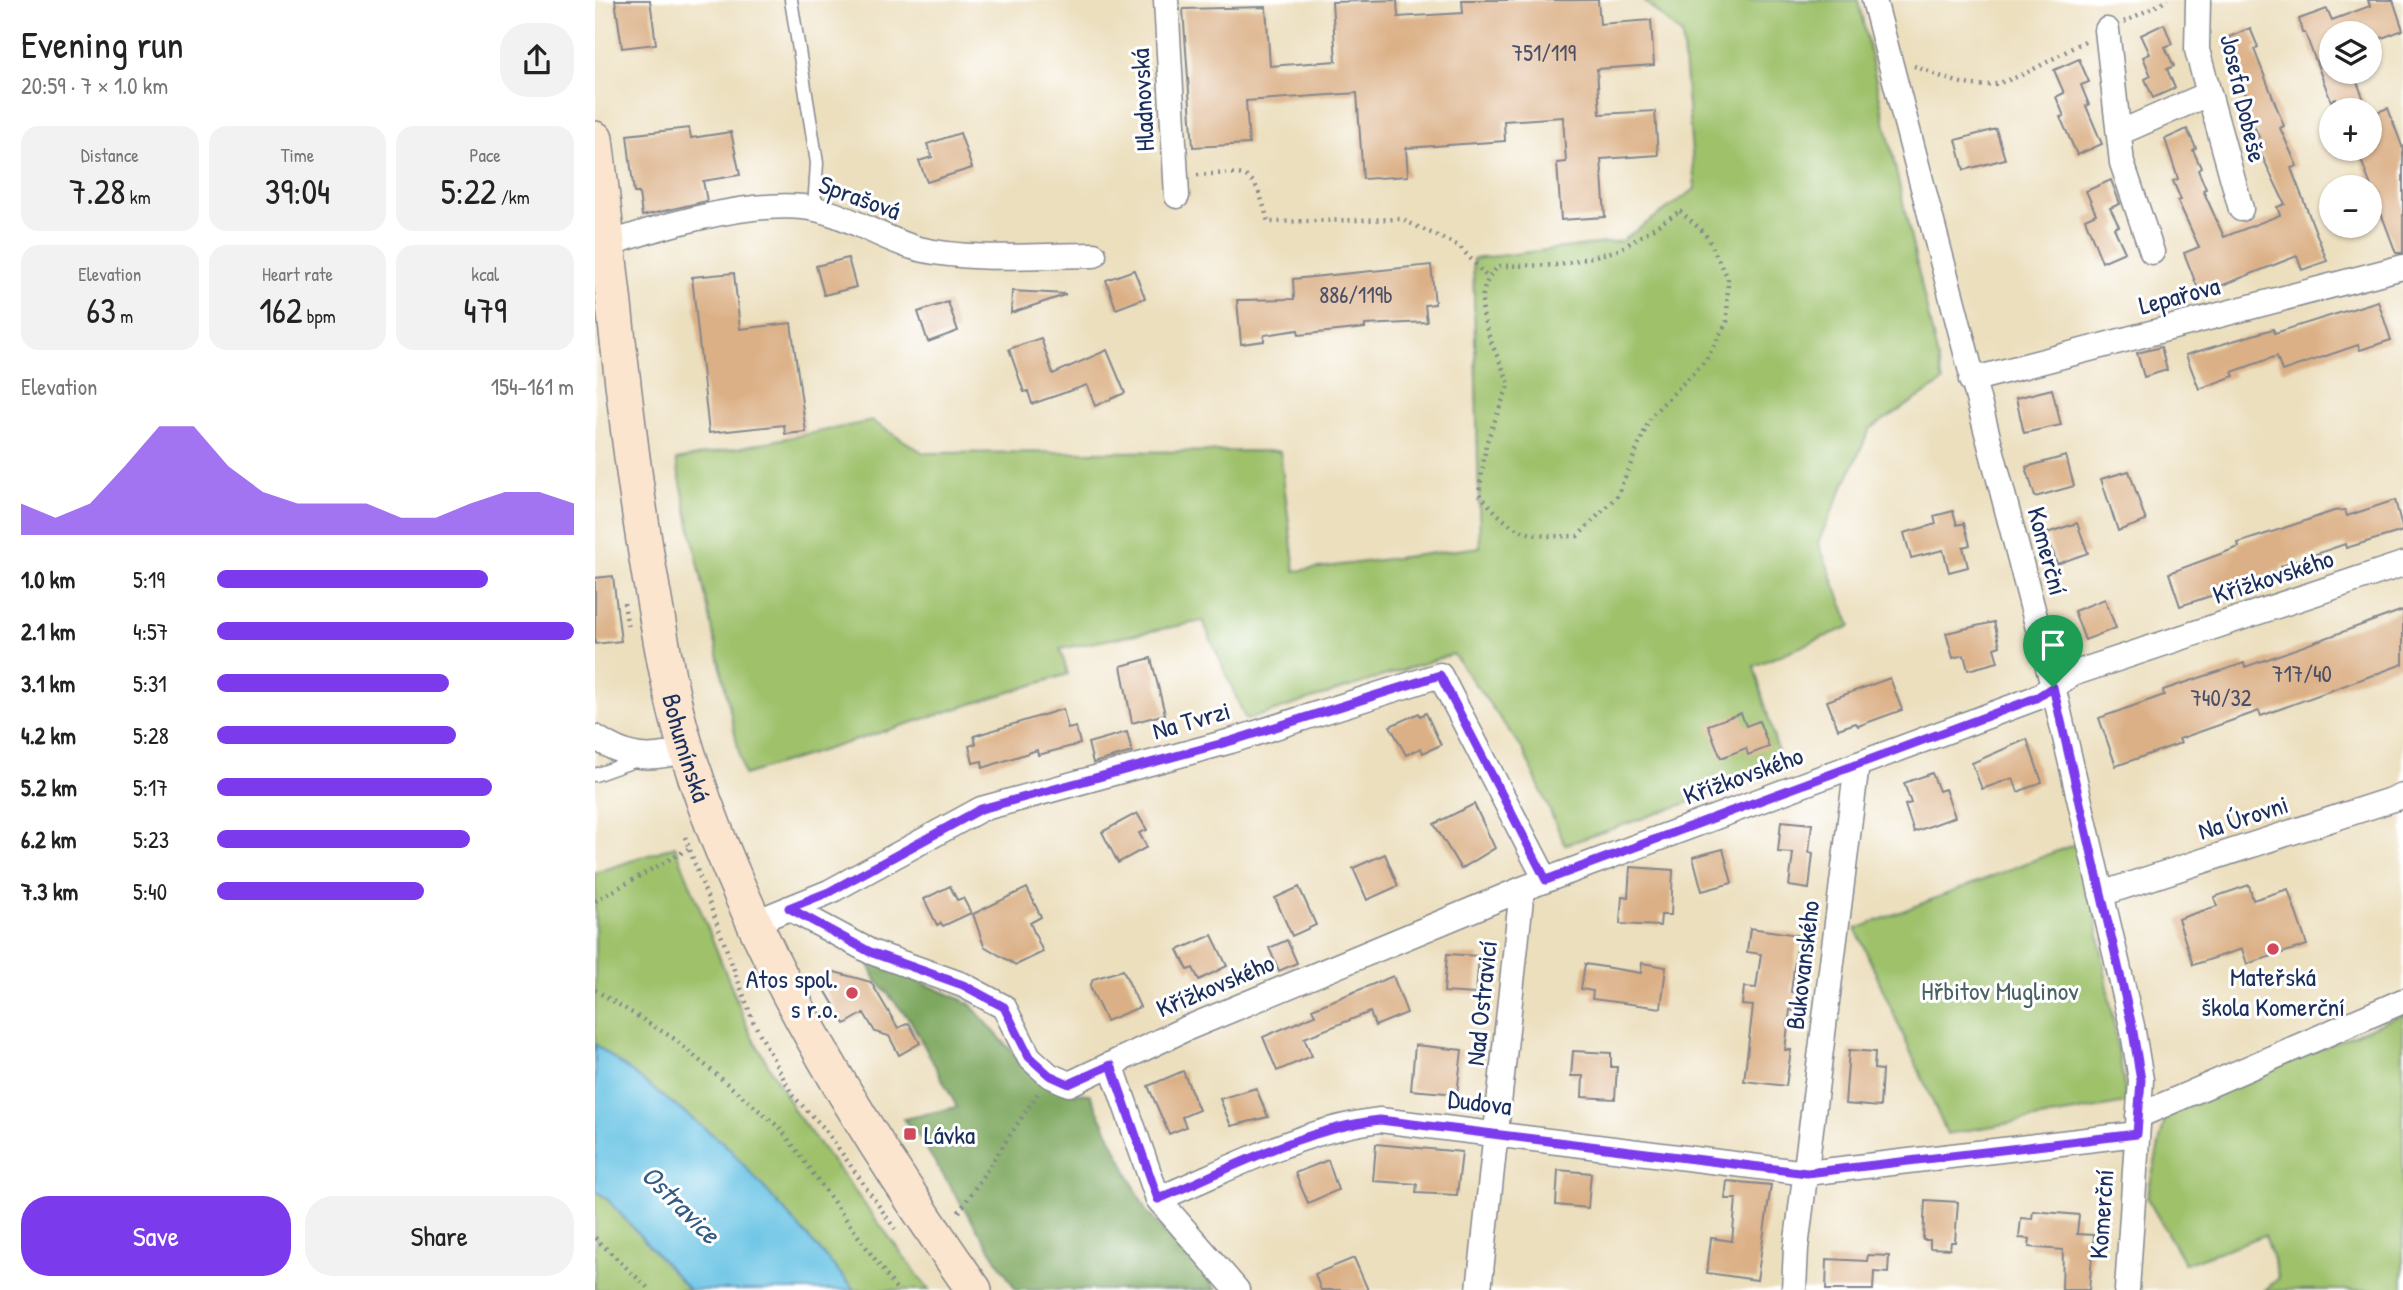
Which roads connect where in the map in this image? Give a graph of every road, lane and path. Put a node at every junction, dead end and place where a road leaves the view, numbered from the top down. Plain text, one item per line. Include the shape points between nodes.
1 (791, 0) edge
2 (1166, 0) edge
3 (1874, 0) edge
4 (2168, 0) edge
5 (2198, 0) edge
6 (2107, 30) junction
7 (1887, 57) junction
8 (2208, 94) junction
9 (2119, 133) junction
10 (595, 139) edge
11 (1177, 186) joint
12 (814, 208) junction
13 (2241, 209) dead end
14 (601, 246) edge
15 (2152, 252) dead end
16 (1094, 255) dead end
17 (2403, 267) edge
18 (1487, 277) junction
19 (1971, 380) junction
20 (2403, 564) edge
21 (2053, 687) junction
22 (595, 737) edge
23 (686, 750) junction
24 (641, 758) junction
25 (1857, 764) junction
26 (595, 775) edge
27 (2403, 796) edge
28 (1546, 880) junction
29 (1522, 889) junction
30 (2101, 894) junction
31 (595, 901) edge
32 (789, 908) junction
33 (753, 923) junction
34 (595, 990) edge
35 (2403, 1001) edge
36 (1111, 1065) junction
37 (1049, 1075) junction
38 (2138, 1125) junction
39 (1498, 1134) junction
40 (1807, 1173) junction
41 (1158, 1199) junction
42 (959, 1212) dead end
43 (900, 1236) dead end
44 (595, 1238) edge
45 (650, 1290) edge
46 (897, 1290) edge
47 (974, 1290) edge
48 (1237, 1290) edge
49 (1479, 1290) edge
50 (1794, 1290) edge
51 (2127, 1290) edge

1 - 12 lane via 817,163
2 - 11 street, Hladnovská
3 - 7 street, Komerční
4 - 6 path
5 - 8 street, Josefa Dobeše via 2197,50
6 - 7 path via 2018,75 1987,85 1961,82
6 - 9 street
7 - 19 street, Komerční
8 - 9 street
8 - 13 street, Josefa Dobeše
9 - 15 street via 2122,163
10 - 14 main road, Bohumínská
11 - 18 path via 1241,173 1258,185 1268,222 1401,219 1459,246
12 - 14 street, Sprašová via 748,209
12 - 16 street, Sprašová via 889,240 929,251
14 - 23 main road, Bohumínská via 641,525
17 - 19 street, Lepařova
18 - 18 path via 1481,298 1485,325 1509,383 1486,444 1479,494 1506,524 1538,537 1577,536 1617,496 1651,416 1706,360 1727,322 1728,278 1705,233 1680,211 1619,250 1560,265 1499,266
19 - 21 street, Komerční
20 - 21 street, Křížkovského via 2072,674
21 - 25 street, Křížkovského via 2036,698
21 - 30 street, Komerční
22 - 24 street
23 - 24 street
23 - 33 main road, Bohumínská
24 - 26 lane
25 - 28 street, Křížkovského
25 - 40 street, Bukovanského
27 - 30 street, Na Úrovni
28 - 29 street, Křížkovského
28 - 32 street, Na Tvrzi via 1440,675 1231,741 981,809 829,892
29 - 36 street, Křížkovského via 1183,1030
29 - 39 street, Nad Ostravicí
30 - 38 street, Komerční via 2141,1080
31 - 43 path via 688,849 753,1021 793,1097 825,1129
32 - 33 street, Na Tvrzi
32 - 37 street via 870,952 963,985 1004,1007 1029,1057
33 - 47 main road, Bohumínská via 799,1017 856,1116
34 - 46 path via 673,1038 781,1129
35 - 38 street
36 - 37 street, Křížkovského via 1069,1084
36 - 41 street
37 - 42 path
38 - 40 street
38 - 51 street, Komerční
39 - 40 street, Dudova
39 - 41 street, Dudova via 1380,1120 1344,1124
39 - 49 street, Nad Ostravicí
40 - 50 street, Bukovanského via 1795,1248
41 - 48 street
44 - 45 path

